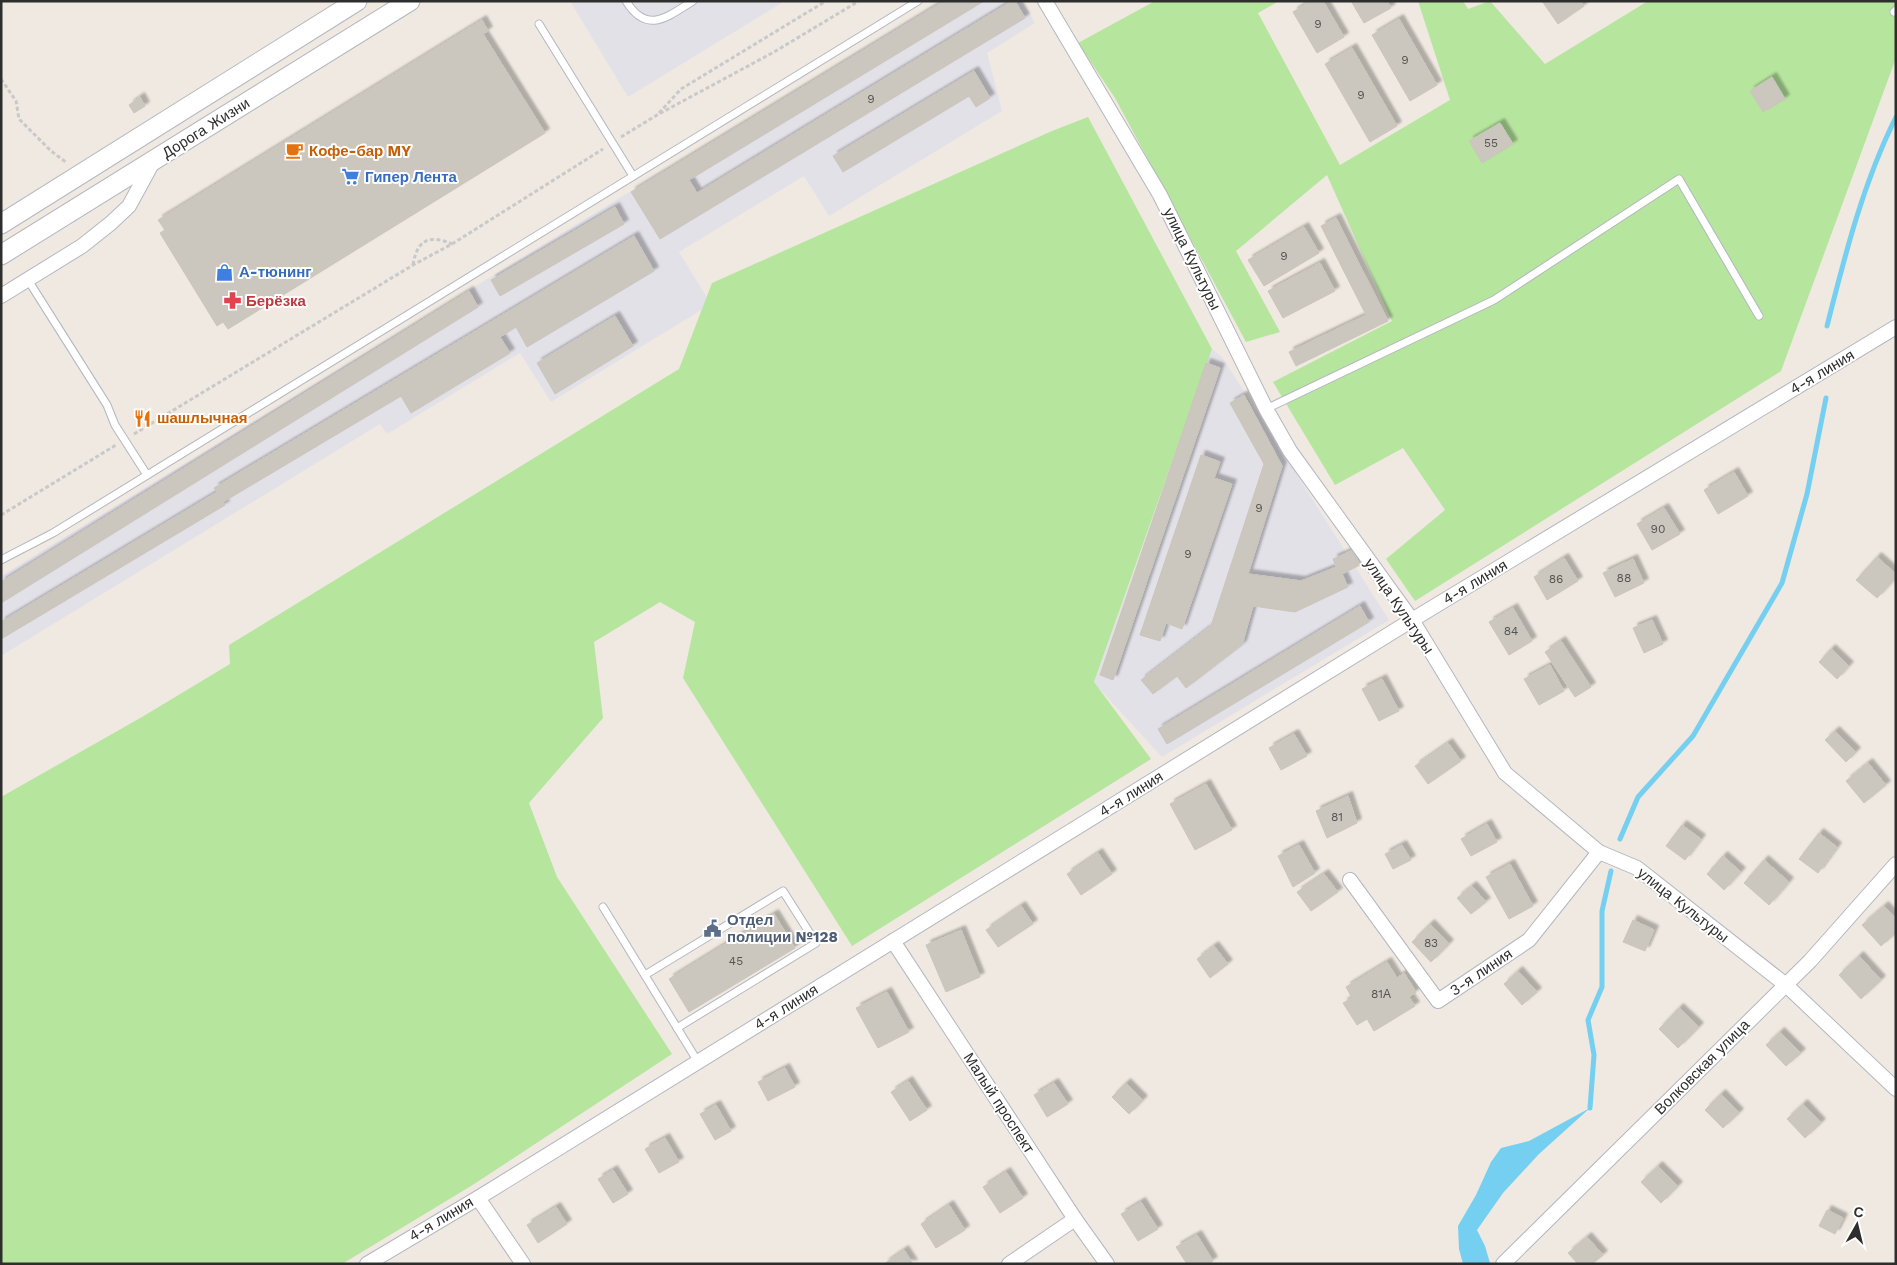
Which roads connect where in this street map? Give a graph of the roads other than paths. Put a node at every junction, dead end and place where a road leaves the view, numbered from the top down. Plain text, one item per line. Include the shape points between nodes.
1 (357, 1) edge
2 (410, 1) edge
3 (626, 1) edge
4 (693, 1) edge
5 (918, 1) edge
6 (1045, 1) edge
7 (539, 24) dead end
8 (153, 161) junction
9 (634, 176) junction
10 (1, 224) edge
11 (1, 255) edge
12 (28, 280) junction
13 (1, 296) edge
14 (1759, 316) dead end
15 (1896, 327) edge
16 (1266, 409) junction
17 (147, 475) junction
18 (1, 560) edge
19 (1412, 620) junction
20 (1599, 852) junction
21 (1896, 864) edge
22 (1350, 880) dead end
23 (603, 907) dead end
24 (893, 941) junction
25 (645, 975) junction
26 (1786, 985) junction
27 (677, 1028) junction
28 (698, 1062) junction
29 (1896, 1088) edge
30 (478, 1198) junction
31 (1075, 1219) junction
32 (367, 1264) edge
33 (523, 1264) edge
34 (1009, 1264) edge
35 (1107, 1264) edge
36 (1503, 1264) edge

1 - 10 main road, Дорога Жизни
2 - 8 main road, Дорога Жизни
3 - 4 lane via 634,13 647,21 662,20
5 - 9 lane
6 - 16 street, улица Культуры via 1160,195
7 - 9 lane
8 - 11 main road, Дорога Жизни
8 - 12 street via 129,206 82,246
9 - 17 lane
12 - 13 street
12 - 17 lane
14 - 16 lane via 1679,179 1494,300
15 - 19 street, 4-я линия
16 - 19 street, улица Культуры via 1290,451
17 - 18 lane via 53,533
19 - 20 street, улица Культуры via 1505,773
19 - 24 street, 4-я линия
20 - 22 street, 3-я линия via 1529,940 1438,1001
20 - 26 street, улица Культуры via 1637,868
21 - 26 street, Волковская улица
23 - 25 lane
24 - 28 street, 4-я линия
24 - 31 street, Малый проспект
25 - 27 lane
25 - 27 lane via 784,891 816,943
26 - 29 street, улица Культуры
26 - 36 street, Волковская улица
27 - 28 lane
28 - 30 street, 4-я линия
30 - 32 street, 4-я линия
30 - 33 street
31 - 34 street
31 - 35 street, Малый проспект

